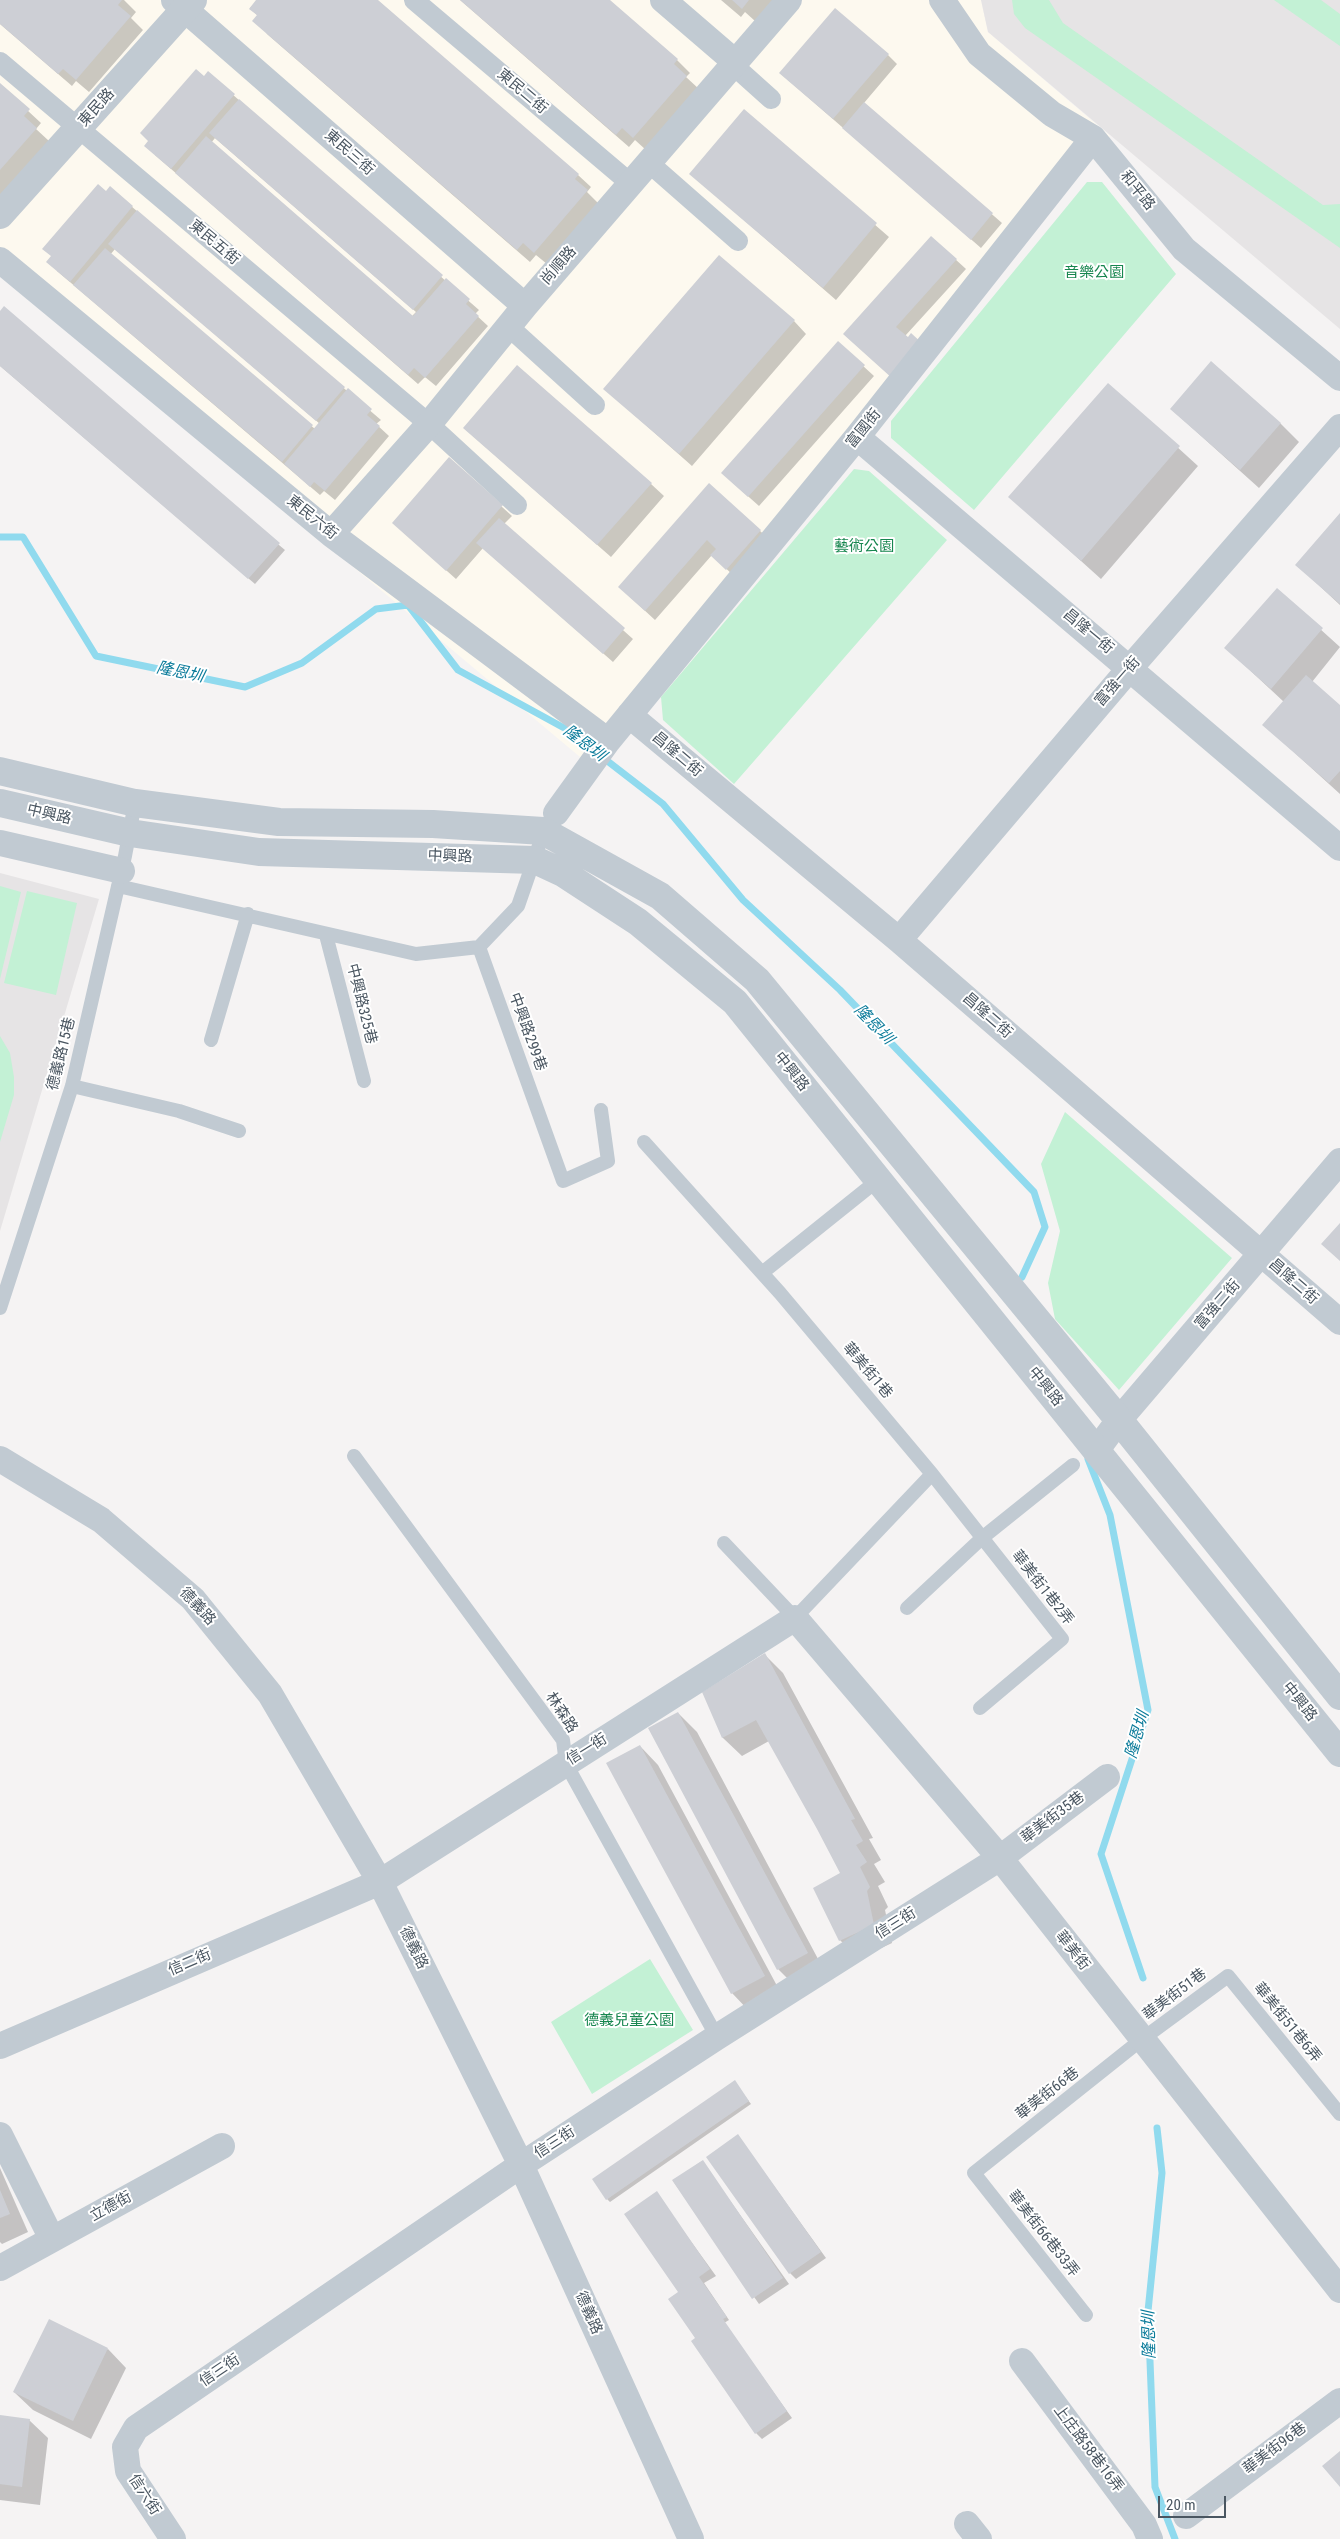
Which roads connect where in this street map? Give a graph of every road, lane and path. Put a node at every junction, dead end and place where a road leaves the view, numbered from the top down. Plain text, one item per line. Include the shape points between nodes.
1 (414, 0) edge
2 (663, 0) edge
3 (789, 0) edge
4 (942, 0) edge
5 (184, 3) edge
6 (0, 62) edge
7 (733, 63) junction
8 (771, 99) dead end
9 (78, 128) junction
10 (1093, 138) junction
11 (648, 162) junction
12 (630, 184) junction
13 (0, 215) edge
14 (738, 241) dead end
15 (0, 260) edge
16 (525, 306) junction
17 (508, 326) junction
18 (1340, 378) edge
19 (595, 405) dead end
20 (429, 424) junction
21 (1340, 426) edge
22 (857, 437) junction
23 (517, 506) dead end
24 (331, 534) junction
25 (1130, 668) junction
26 (630, 715) junction
27 (606, 744) junction
28 (0, 771) edge
29 (0, 803) edge
30 (135, 803) junction
31 (549, 822) junction
32 (130, 834) junction
33 (0, 843) edge
34 (1340, 848) edge
35 (535, 860) junction
36 (120, 878) junction
37 (248, 914) junction
38 (326, 935) junction
39 (899, 940) junction
40 (479, 947) junction
41 (211, 1040) dead end
42 (364, 1081) dead end
43 (72, 1086) junction
44 (601, 1110) dead end
45 (239, 1131) dead end
46 (644, 1142) dead end
47 (1340, 1161) edge
48 (878, 1180) junction
49 (1261, 1254) junction
50 (762, 1273) junction
51 (0, 1308) edge
52 (1340, 1322) edge
53 (1120, 1420) junction
54 (1096, 1450) junction
55 (354, 1456) dead end
56 (0, 1459) edge
57 (1073, 1465) dead end
58 (932, 1474) junction
59 (982, 1538) junction
60 (724, 1543) dead end
61 (907, 1608) dead end
62 (795, 1618) junction
63 (1340, 1696) edge
64 (980, 1708) dead end
65 (1340, 1753) edge
66 (566, 1764) junction
67 (1106, 1777) dead end
68 (1000, 1858) junction
69 (380, 1882) junction
70 (1228, 1976) joint
71 (716, 2037) junction
72 (1141, 2040) junction
73 (0, 2046) edge
74 (1340, 2114) edge
75 (0, 2135) edge
76 (222, 2146) dead end
77 (521, 2166) junction
78 (974, 2173) joint
79 (52, 2239) junction
80 (0, 2268) edge
81 (1340, 2290) edge
82 (1086, 2315) dead end
83 (1022, 2361) dead end
84 (1340, 2401) edge
85 (125, 2446) joint
86 (1186, 2516) dead end
87 (173, 2539) edge
88 (691, 2539) edge
89 (1150, 2539) edge

1 - 12 street, 東民二街
2 - 7 street
3 - 7 street, 尚順路
4 - 10 street, 和平路 via 979,54 1052,114
5 - 9 street, 東民路
5 - 16 street, 東民三街
6 - 9 street, 東民五街
7 - 8 street
7 - 11 street, 尚順路
9 - 13 street, 東民路
9 - 20 street, 東民五街
10 - 18 street, 和平路 via 1184,249
10 - 22 street, 富國街
11 - 12 street, 尚順路
11 - 14 street
12 - 16 street, 尚順路
15 - 24 street, 東民六街
16 - 17 street, 尚順路
17 - 19 street
17 - 20 street, 尚順路
20 - 23 street, 東民五街
20 - 24 street, 尚順路
21 - 25 street, 富強一街
22 - 25 street, 昌隆一街
22 - 26 street, 富國街
24 - 27 street, 東民六街
25 - 34 street, 昌隆一街
25 - 39 street, 富強一街
26 - 27 street
26 - 39 street, 昌隆二街
27 - 31 street
28 - 30 street, 中興路
29 - 32 street, 中興路
30 - 31 street, 中興路 via 280,822
30 - 32 lane, 德義路15巷
31 - 35 lane
31 - 53 street, 中興路 via 660,896 757,980
32 - 35 street, 中興路 via 259,852
32 - 36 lane, 德義路15巷
33 - 36 street
35 - 40 lane via 518,906
35 - 48 street, 中興路 via 563,873 638,922 735,1002
36 - 37 lane
36 - 43 lane, 德義路15巷
37 - 38 lane
37 - 41 lane
38 - 40 lane via 416,954
38 - 42 lane, 中興路325巷
39 - 49 street, 昌隆二街
40 - 44 lane, 中興路299巷 via 564,1181 608,1161
43 - 45 lane via 179,1111
43 - 51 lane, 德義路15巷
46 - 50 lane, 華美街1巷
47 - 49 street, 富強二街
48 - 50 lane
48 - 54 street, 中興路
49 - 52 street, 昌隆二街
49 - 53 street, 富強二街
50 - 58 lane, 華美街1巷
53 - 54 street, 富強二街
53 - 63 street, 中興路
54 - 65 street, 中興路
55 - 66 lane, 林森路 via 563,1740
56 - 69 street, 德義路 via 101,1520 193,1599 270,1694
57 - 59 lane
58 - 59 lane, 華美街1巷2弄
58 - 62 lane
59 - 61 lane
59 - 64 lane, 華美街1巷2弄 via 1062,1639
60 - 62 lane
62 - 66 street, 信一街
62 - 68 street, 華美街
66 - 69 street, 信一街
66 - 71 lane, 林森路
67 - 68 street, 華美街35巷
68 - 71 street, 信三街
68 - 72 street, 華美街
69 - 73 street, 信二街
69 - 77 street, 德義路
70 - 72 lane, 華美街51巷
70 - 74 lane, 華美街51巷6弄
71 - 77 street, 信三街
72 - 78 lane, 華美街66巷
72 - 81 street, 華美街
75 - 79 street
76 - 79 street, 立德街
77 - 85 street, 信三街 via 136,2428
77 - 88 street, 德義路
78 - 82 lane, 華美街66巷33弄
79 - 80 street, 立德街
83 - 89 street, 上庄路58巷16弄 via 1144,2525
84 - 86 street, 華美街96巷
85 - 87 street, 信六街 via 128,2471

